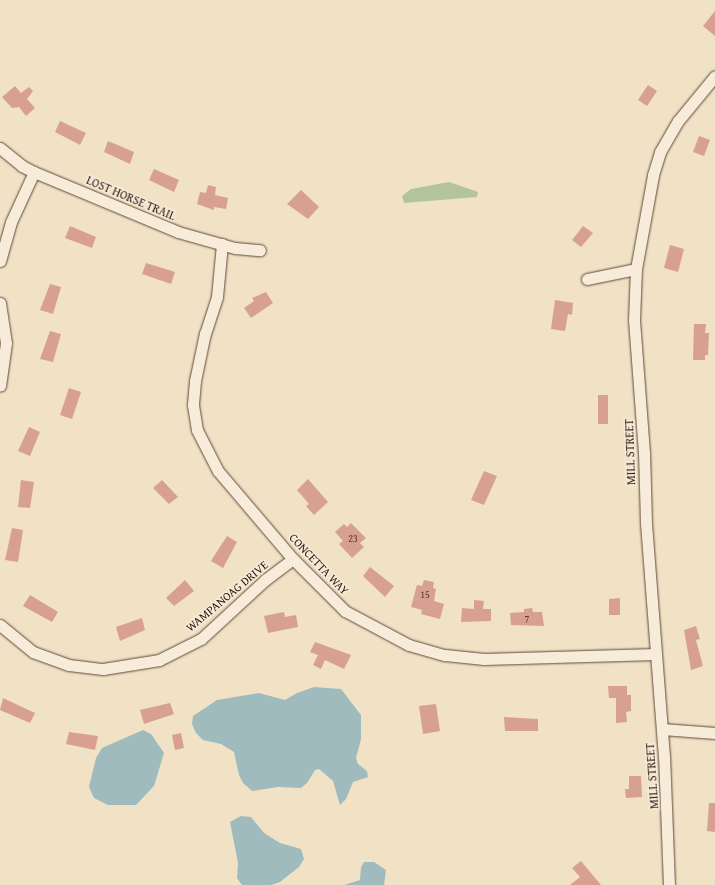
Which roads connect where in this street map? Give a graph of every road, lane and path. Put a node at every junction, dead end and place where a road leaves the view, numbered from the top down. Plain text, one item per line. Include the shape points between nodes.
1 (715, 76) edge
2 (0, 148) edge
3 (34, 172) junction
4 (222, 244) junction
5 (260, 250) dead end
6 (0, 261) edge
7 (636, 269) junction
8 (587, 279) dead end
9 (0, 303) edge
10 (0, 386) edge
11 (292, 559) junction
12 (0, 625) edge
13 (656, 654) junction
14 (662, 729) junction
15 (715, 733) edge
16 (669, 885) edge

1 - 7 street, MILL STREET via 678,120 660,152 653,175
2 - 3 street, LOST HORSE TRAIL via 22,166
3 - 4 street, LOST HORSE TRAIL via 178,232
3 - 6 street via 11,222
4 - 5 street, LOST HORSE TRAIL
4 - 11 street, CONCETTA WAY via 217,297 205,333 195,381 192,404 197,430 218,471
7 - 8 street
7 - 13 street, MILL STREET via 634,320
9 - 10 street via 6,343
11 - 12 street, WAMPANOAG DRIVE via 200,639 159,660 103,669 69,665 33,652
11 - 13 street, CONCETTA WAY via 345,611 409,645 445,655 484,659
13 - 14 street, MILL STREET
14 - 15 street
14 - 16 street, MILL STREET

